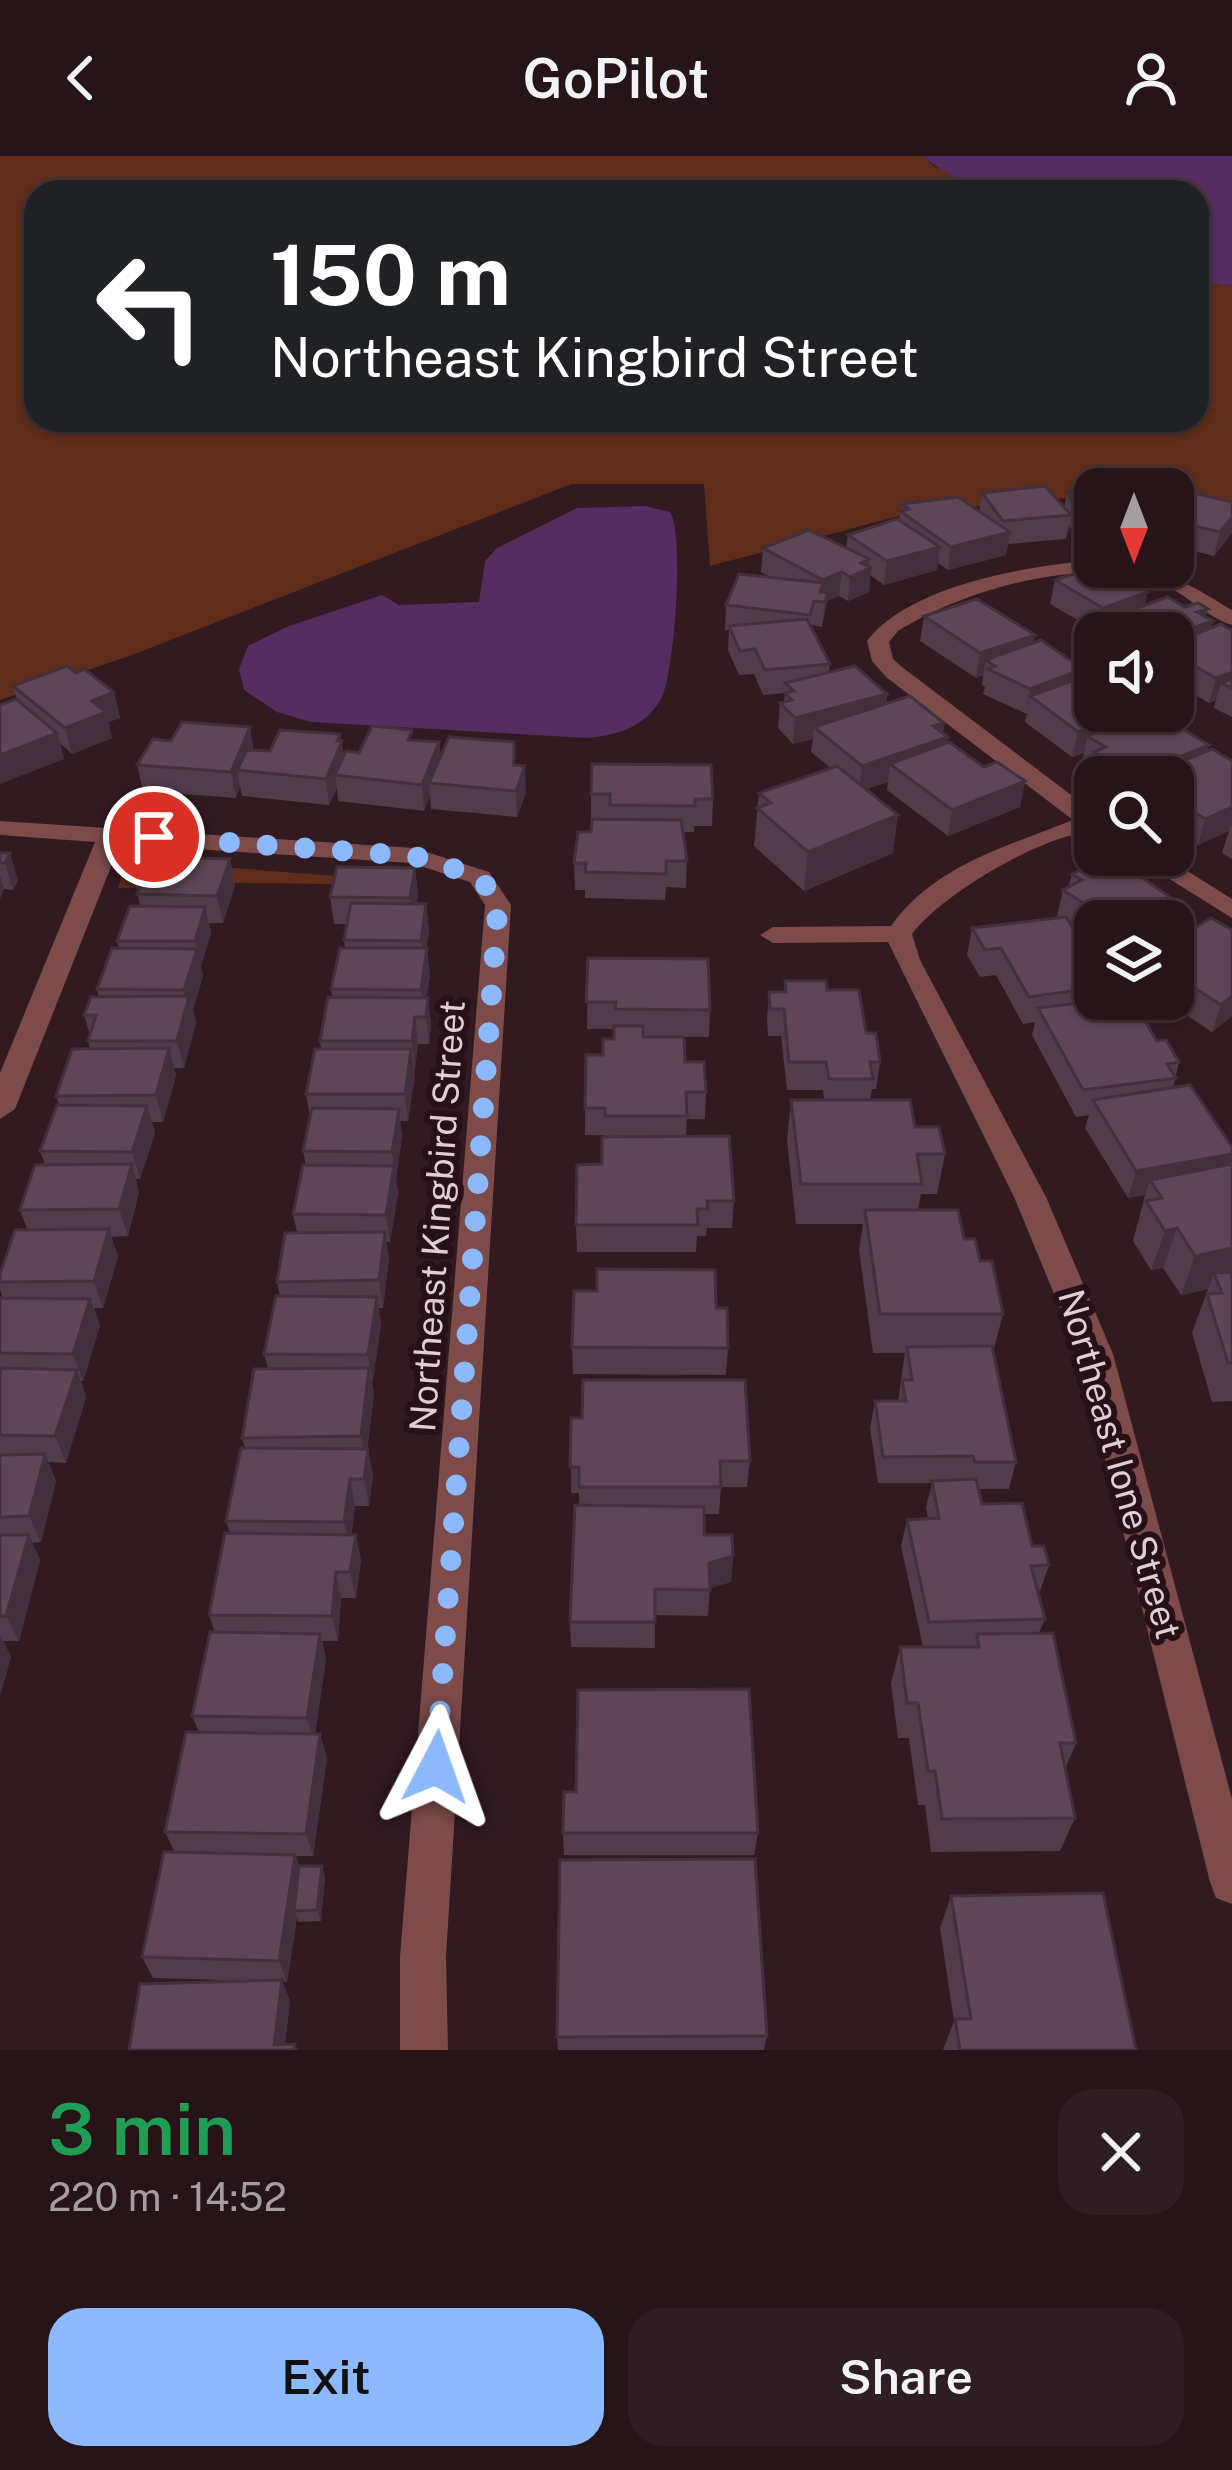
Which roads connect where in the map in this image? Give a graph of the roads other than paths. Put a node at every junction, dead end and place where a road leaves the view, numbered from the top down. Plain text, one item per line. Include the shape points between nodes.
1 (1074, 569) edge
2 (1182, 588) edge
3 (1232, 619) edge
4 (1074, 809) edge
5 (0, 828) edge
6 (1074, 831) edge
7 (111, 834) junction
8 (1178, 876) edge
9 (1232, 910) edge
10 (899, 934) junction
11 (772, 935) dead end
12 (0, 1109) edge
13 (1232, 1882) edge
14 (424, 2050) edge

1 - 4 street via 914,609 878,639 894,672
2 - 3 street
5 - 7 street, Northeast Kingbird Street
6 - 10 street via 939,887 914,907
7 - 12 street
7 - 14 street, Northeast Kingbird Street via 414,856 480,877 498,904 424,1933
8 - 9 street
10 - 11 street
10 - 13 street, Northeast Ione Street via 1030,1197 1096,1354

